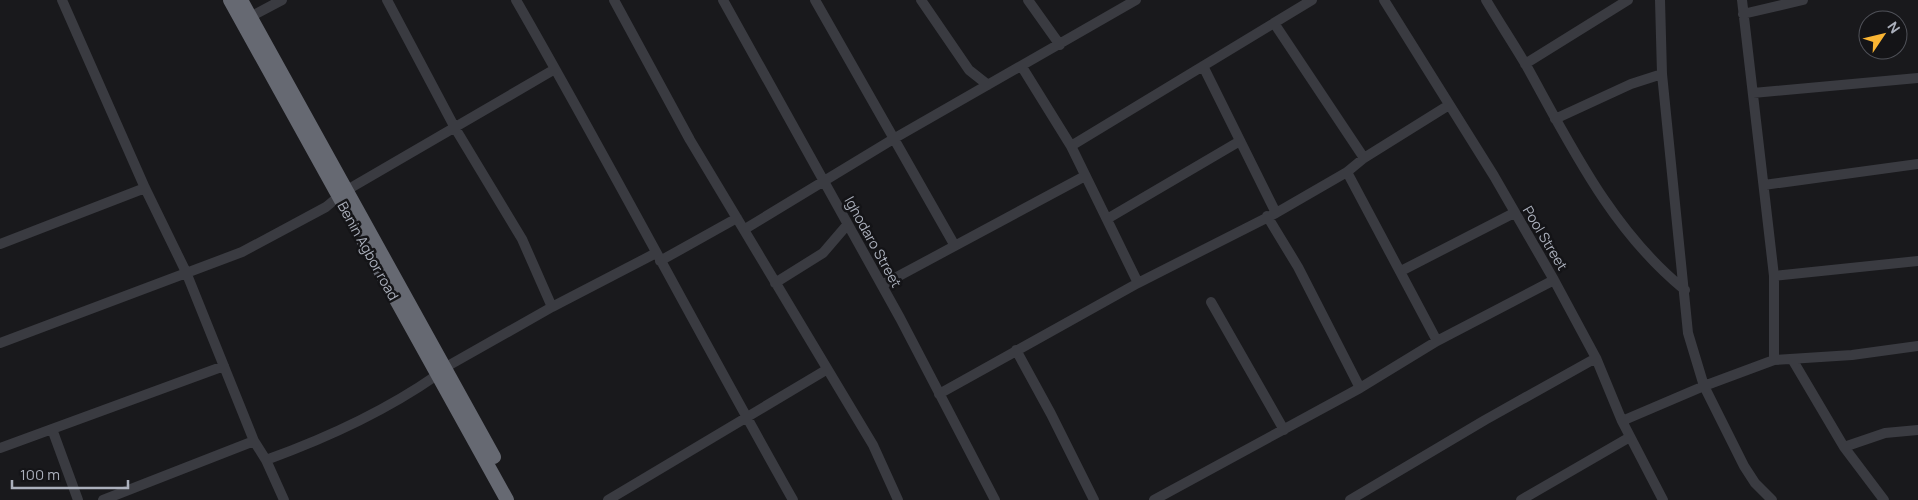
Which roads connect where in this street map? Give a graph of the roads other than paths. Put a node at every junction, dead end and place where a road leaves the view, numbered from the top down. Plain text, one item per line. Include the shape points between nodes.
1 (62, 0) edge
2 (230, 0) edge
3 (241, 0) edge
4 (282, 0) edge
5 (387, 0) edge
6 (516, 0) edge
7 (614, 0) edge
8 (723, 0) edge
9 (815, 0) edge
10 (921, 0) edge
11 (1028, 0) edge
12 (1136, 0) edge
13 (1312, 0) edge
14 (1384, 0) edge
15 (1486, 0) edge
16 (1628, 0) edge
17 (1660, 0) edge
18 (1742, 0) edge
19 (1803, 0) edge
20 (1743, 14) junction
21 (250, 17) junction
22 (1274, 23) junction
23 (1060, 45) junction
24 (1525, 64) junction
25 (1203, 66) junction
26 (1022, 67) junction
27 (556, 69) junction
28 (1662, 74) junction
29 (1918, 78) edge
30 (988, 85) junction
31 (1754, 93) junction
32 (1450, 105) junction
33 (1555, 119) junction
34 (455, 128) junction
35 (895, 138) junction
36 (1240, 140) junction
37 (1071, 146) junction
38 (1364, 158) junction
39 (1918, 164) edge
40 (1347, 172) junction
41 (1086, 176) junction
42 (824, 180) junction
43 (1764, 185) junction
44 (145, 188) junction
45 (343, 194) junction
46 (1514, 213) junction
47 (1271, 214) junction
48 (737, 218) junction
49 (1107, 220) junction
50 (847, 225) junction
51 (745, 228) junction
52 (0, 244) edge
53 (955, 246) junction
54 (658, 257) junction
55 (1918, 262) edge
56 (1401, 271) junction
57 (186, 272) junction
58 (1774, 276) junction
59 (1554, 280) junction
60 (775, 283) junction
61 (1138, 283) junction
62 (882, 285) junction
63 (1685, 290) junction
64 (1211, 302) dead end
65 (552, 307) junction
66 (1437, 341) junction
67 (0, 344) edge
68 (1918, 346) edge
69 (1016, 350) junction
70 (1596, 358) junction
71 (1792, 359) junction
72 (1774, 360) junction
73 (224, 366) junction
74 (826, 370) junction
75 (441, 371) junction
76 (1704, 386) junction
77 (1360, 388) junction
78 (939, 394) junction
79 (746, 416) junction
80 (1622, 421) junction
81 (52, 429) junction
82 (1284, 430) junction
83 (1918, 430) edge
84 (1630, 437) junction
85 (254, 441) junction
86 (1844, 447) junction
87 (0, 448) edge
88 (266, 460) junction
89 (78, 500) edge
90 (103, 500) edge
91 (284, 500) edge
92 (507, 500) edge
93 (517, 500) edge
94 (608, 500) edge
95 (793, 500) edge
96 (898, 500) edge
97 (994, 500) edge
98 (1094, 500) edge
99 (1154, 500) edge
100 (1350, 500) edge
101 (1521, 500) edge
102 (1663, 500) edge
103 (1772, 500) edge
104 (1884, 500) edge

1 - 44 street
2 - 45 highway, Benin Agbor road
3 - 21 highway, Benin Agbor road
4 - 21 street
5 - 34 street
6 - 27 street
7 - 48 street via 690,140
8 - 42 street, Ighodaro Street
9 - 35 street
10 - 30 street via 969,70
11 - 23 street
12 - 23 street
13 - 22 street
14 - 32 street, Pool Street
15 - 24 street
16 - 24 street
17 - 28 street
18 - 20 street
19 - 20 street
20 - 31 street
21 - 45 highway, Benin Agbor road
22 - 25 street
22 - 38 street
23 - 26 street
24 - 33 street
25 - 36 street
25 - 37 street
26 - 30 street
26 - 37 street
27 - 34 street
27 - 54 street
28 - 33 street via 1630,84
28 - 63 street
29 - 31 street
30 - 35 street
31 - 43 street
32 - 38 street
32 - 46 street, Pool Street
33 - 63 street via 1570,147 1632,238 1665,274
34 - 45 street
34 - 65 street via 522,239
35 - 42 street
35 - 53 street
36 - 47 street
36 - 49 street
37 - 41 street
38 - 40 street
39 - 43 street
40 - 47 street
40 - 56 street
41 - 49 street
41 - 53 street
42 - 50 street, Ighodaro Street
42 - 51 street
43 - 58 street
44 - 52 street
44 - 57 street
45 - 57 street via 326,207 242,252
45 - 75 highway, Benin Agbor road
46 - 56 street
46 - 59 street, Pool Street
47 - 61 street
47 - 77 street
48 - 51 street
48 - 54 street
49 - 61 street
50 - 60 street via 823,253
50 - 62 street, Ighodaro Street
51 - 60 street
53 - 62 street
54 - 65 street
54 - 79 street
55 - 58 street
56 - 66 street
57 - 67 street
57 - 73 street
58 - 72 street
59 - 66 street
59 - 70 street, Pool Street
60 - 74 street
61 - 69 street
62 - 78 street, Ighodaro Street
63 - 76 street via 1688,333
64 - 82 street
65 - 75 street
66 - 77 street
68 - 71 street
69 - 78 street
69 - 98 street
70 - 80 street, Pool Street
70 - 100 street
71 - 72 street
71 - 86 street
72 - 76 street
73 - 81 street
73 - 85 street
74 - 79 street
74 - 96 street via 873,445
75 - 88 street via 406,397 326,438
75 - 92 highway, Benin Agbor road
75 - 93 highway, Benin Agbor road
76 - 80 street
76 - 103 street via 1744,466
77 - 82 street
78 - 97 street, Ighodaro Street
79 - 94 street
79 - 95 street
80 - 84 street, Pool Street
81 - 87 street
81 - 89 street
82 - 99 street
83 - 86 street via 1885,433
84 - 101 street
84 - 102 street, Pool Street
85 - 88 street
85 - 90 street
86 - 104 street
88 - 91 street

